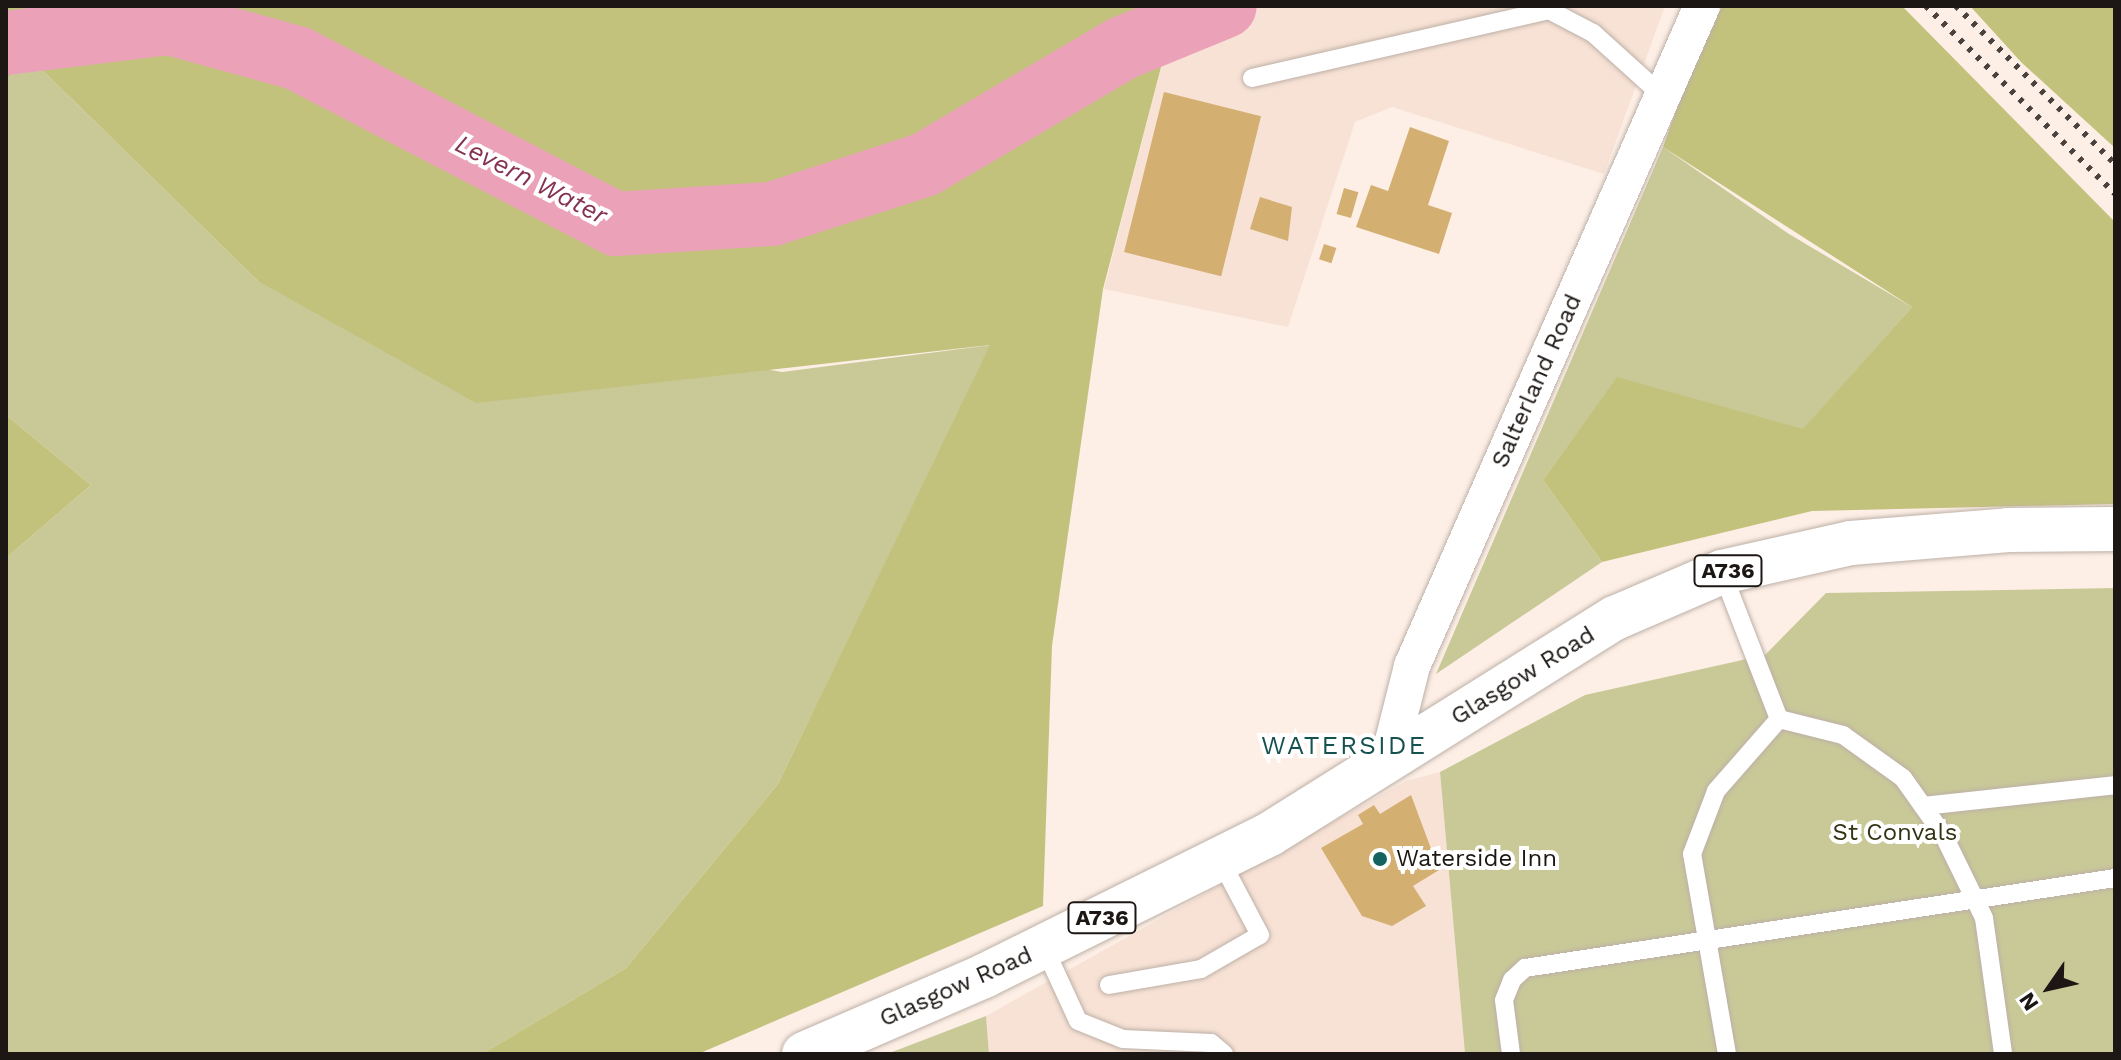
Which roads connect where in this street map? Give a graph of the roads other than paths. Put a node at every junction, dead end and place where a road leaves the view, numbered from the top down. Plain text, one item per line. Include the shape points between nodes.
1 (1702, 6) edge
2 (1252, 78) dead end
3 (1665, 98) junction
4 (2115, 529) edge
5 (1722, 572) junction
6 (1779, 719) junction
7 (1388, 761) junction
8 (2115, 785) edge
9 (1923, 806) junction
10 (1220, 859) junction
11 (2115, 878) edge
12 (1977, 899) junction
13 (1710, 937) junction
14 (1044, 947) junction
15 (1109, 985) dead end
16 (804, 1054) edge
17 (1224, 1054) edge
18 (1511, 1054) edge
19 (1727, 1054) edge
20 (2003, 1054) edge

1 - 3 street, Salterland Road
2 - 3 lane via 1549,10 1593,33
3 - 7 street, Salterland Road via 1412,666
4 - 5 main road, Glasgow Road / A736 via 2008,530 1851,543
5 - 6 lane
5 - 7 main road, Glasgow Road / A736 via 1615,618
6 - 9 lane via 1843,735 1903,778
6 - 13 lane via 1716,791 1692,854
7 - 10 main road, Glasgow Road / A736
8 - 9 lane
9 - 12 lane
10 - 14 main road, Glasgow Road / A736
10 - 15 lane via 1260,935 1201,969
11 - 12 lane
12 - 13 lane
12 - 20 lane
13 - 18 lane via 1525,968 1512,980 1504,1000
13 - 19 lane
14 - 16 main road, Glasgow Road / A736
14 - 17 lane via 1078,1021 1123,1039 1211,1043

